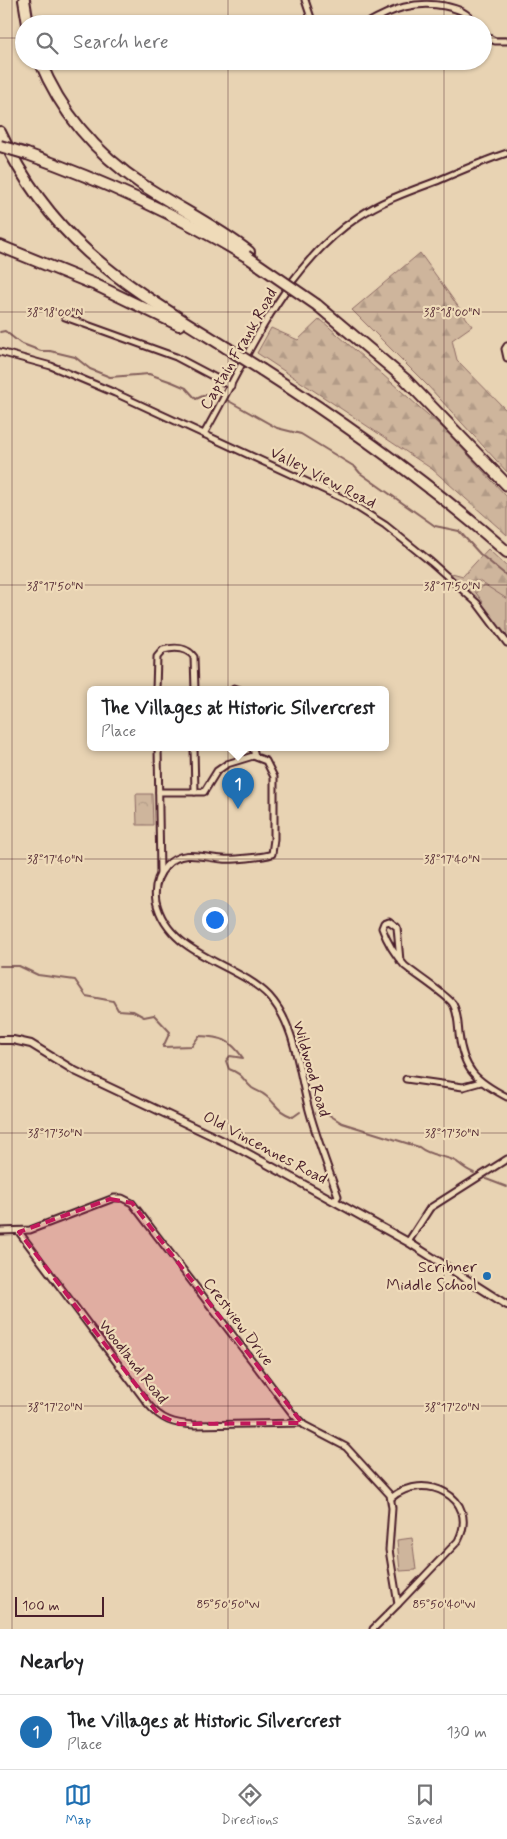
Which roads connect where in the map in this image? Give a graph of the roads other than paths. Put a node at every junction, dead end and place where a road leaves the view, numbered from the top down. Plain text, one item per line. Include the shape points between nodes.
1 (24, 0) edge
2 (305, 0) edge
3 (430, 1) edge
4 (26, 15) edge
5 (310, 15) edge
6 (385, 15) edge
7 (466, 15) edge
8 (492, 40) edge
9 (507, 41) edge
10 (45, 70) edge
11 (0, 132) edge
12 (0, 146) edge
13 (507, 153) edge
14 (0, 246) edge
15 (247, 254) junction
16 (65, 317) dead end
17 (507, 346) edge
18 (227, 348) junction
19 (0, 352) edge
20 (507, 358) edge
21 (231, 386) junction
22 (204, 434) junction
23 (507, 485) edge
24 (507, 552) edge
25 (507, 643) edge
26 (156, 686) edge
27 (195, 686) edge
28 (158, 751) edge
29 (194, 751) edge
30 (254, 751) edge
31 (255, 756) junction
32 (159, 792) junction
33 (195, 792) junction
34 (160, 874) junction
35 (400, 961) junction
36 (0, 1040) edge
37 (406, 1079) dead end
38 (481, 1082) junction
39 (507, 1097) edge
40 (507, 1159) edge
41 (335, 1201) junction
42 (0, 1231) edge
43 (19, 1232) junction
44 (408, 1242) junction
45 (507, 1305) edge
46 (302, 1423) junction
47 (391, 1498) junction
48 (398, 1604) junction
49 (373, 1629) edge

1 - 4 highway
2 - 5 street
3 - 6 street
3 - 7 street
8 - 9 street
10 - 15 highway via 66,112 108,158 144,185 225,233
11 - 18 highway via 28,185 85,252 138,292
12 - 15 highway, bridge via 140,198
13 - 21 street, Captain Frank Road via 374,206 335,234 309,260 282,298 255,339
14 - 18 highway via 96,285
15 - 23 highway, bridge via 304,294 406,380
16 - 21 street via 176,357
17 - 20 street
18 - 24 highway, bridge via 364,437
19 - 22 street, Captain Frank Road via 62,370
21 - 22 street, Captain Frank Road
22 - 25 street, Valley View Road via 327,490 385,525 469,596
26 - 27 street via 157,657 164,650 181,648 194,657
28 - 32 street, Wildwood Road
29 - 33 street
30 - 31 street
31 - 33 street via 222,767 204,792
31 - 34 street via 266,761 273,772 273,852 265,856 226,859 193,854 180,857
32 - 33 street
32 - 34 street, Wildwood Road
34 - 41 street, Wildwood Road via 155,890 157,905 174,933 196,952 256,985 281,1012 338,1196
35 - 35 street via 397,927 389,921 383,924 383,930
35 - 38 street via 453,1003 465,1062
36 - 41 street, Old Vincennes Road via 31,1044 75,1071 238,1148
37 - 38 street via 463,1087
38 - 39 street
40 - 44 street via 430,1208
41 - 44 street, Old Vincennes Road
42 - 43 street, Crestview Drive
43 - 46 street, Woodland Road via 148,1404 165,1420 194,1425
43 - 46 street, Crestview Drive via 38,1228 110,1198 122,1198 132,1203
44 - 45 street, Old Vincennes Road
46 - 47 street, Crestview Drive via 346,1447
47 - 48 street via 389,1550
47 - 48 street via 417,1486 436,1488 457,1502 462,1513 461,1535 451,1550
48 - 49 street

